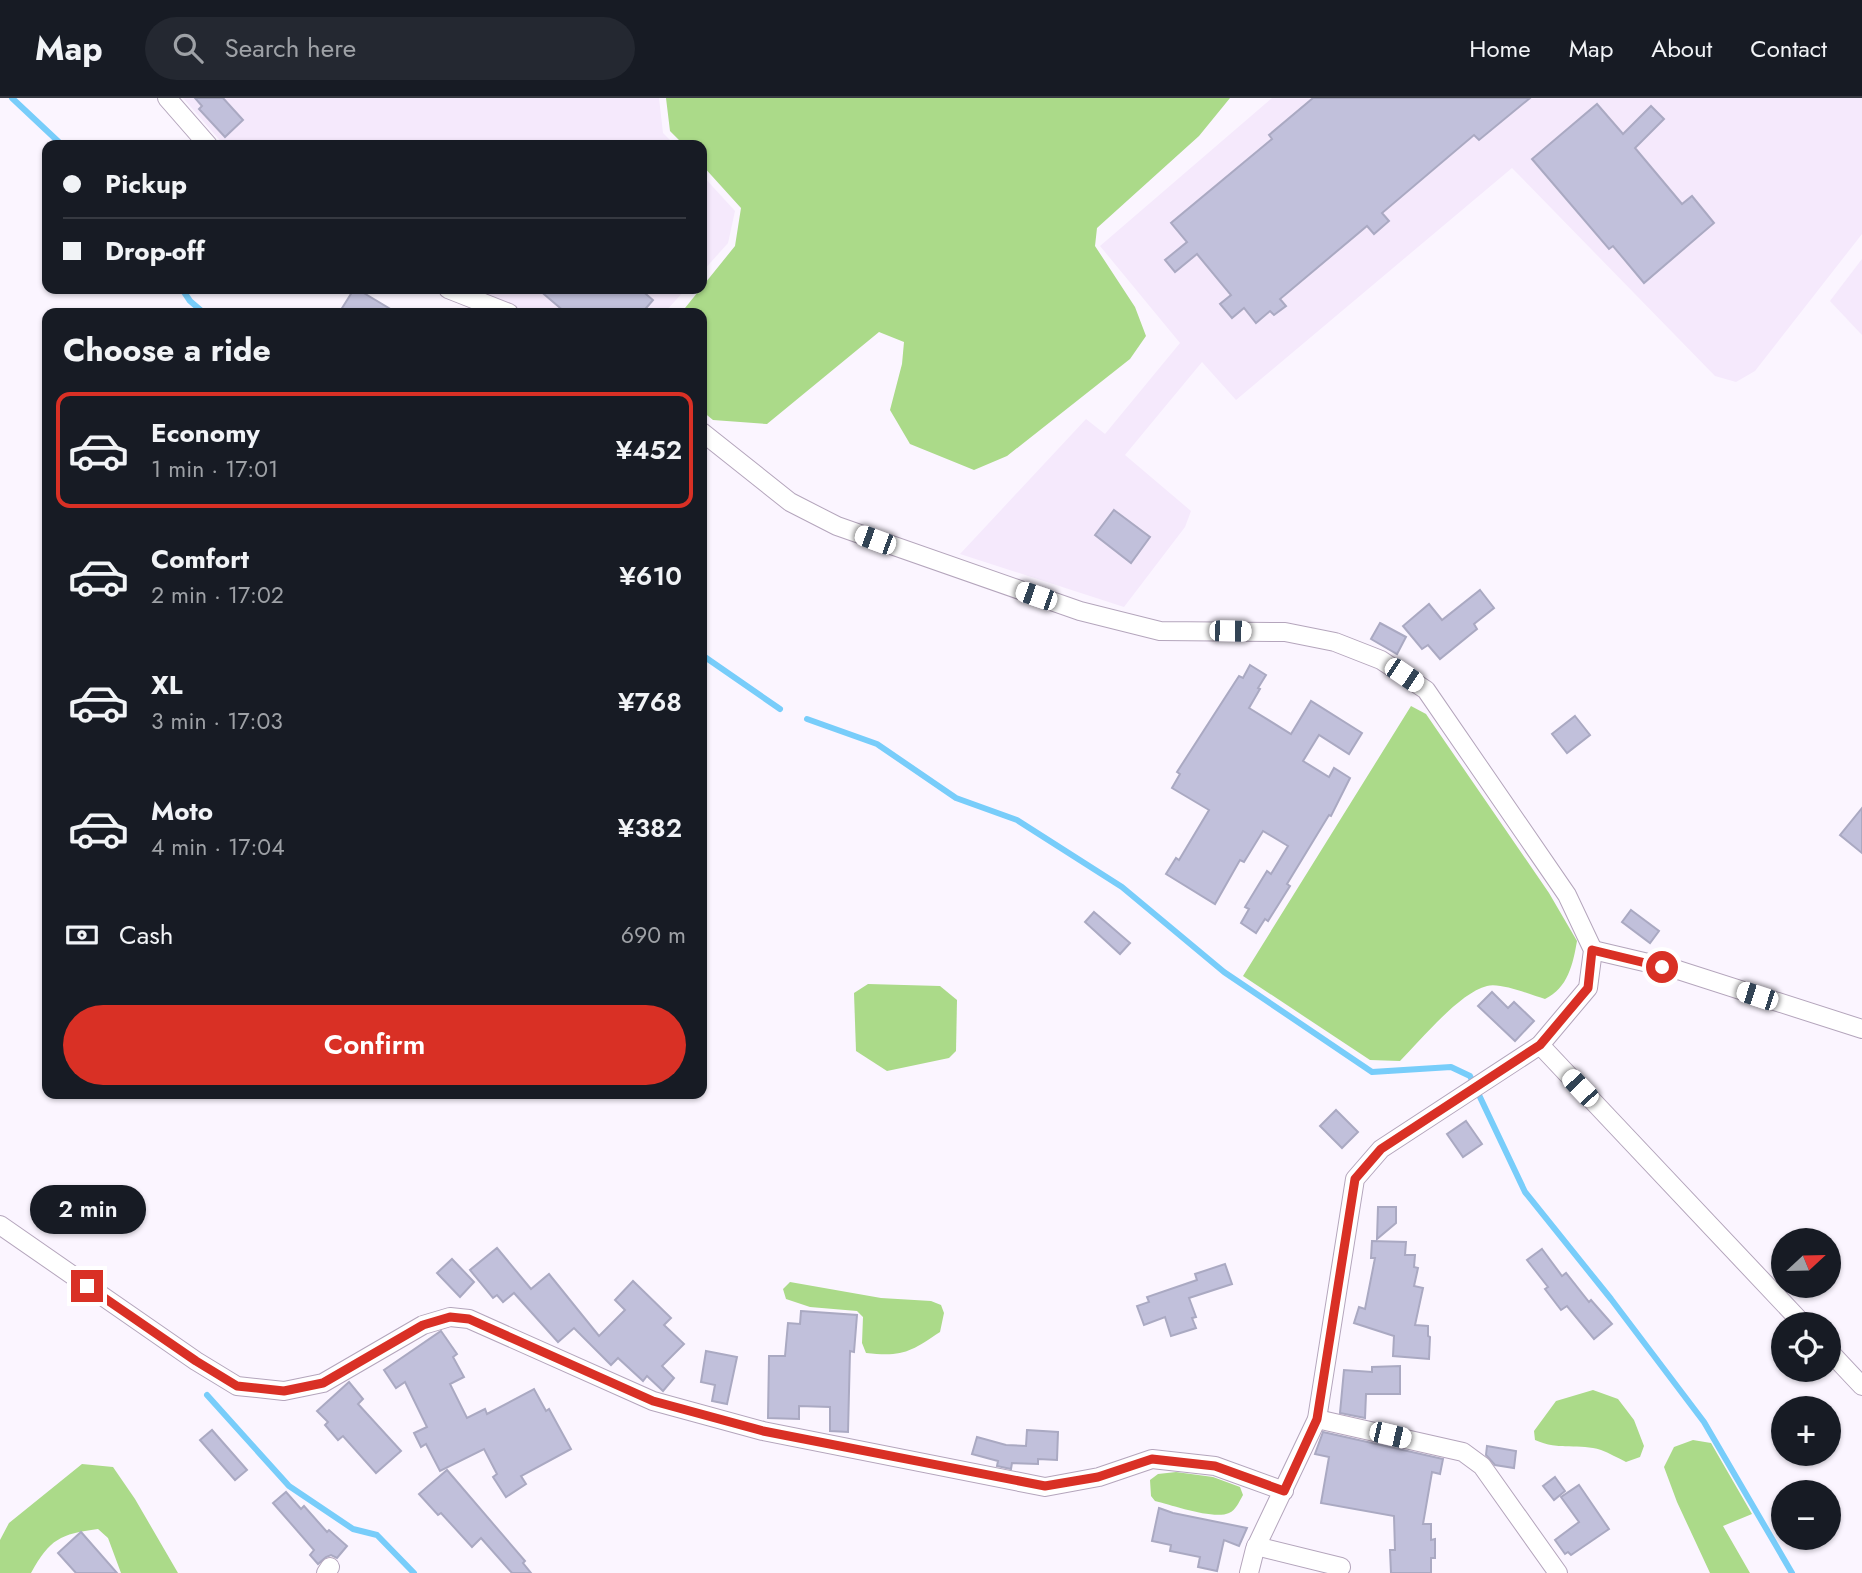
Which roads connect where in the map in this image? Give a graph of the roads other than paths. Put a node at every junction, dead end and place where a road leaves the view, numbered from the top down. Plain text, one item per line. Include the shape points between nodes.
1 (167, 98) edge
2 (204, 140) edge
3 (460, 294) edge
4 (496, 308) edge
5 (707, 436) edge
6 (1592, 950) junction
7 (1862, 1029) edge
8 (1540, 1045) junction
9 (0, 1225) edge
10 (1792, 1312) edge
11 (1841, 1364) edge
12 (1862, 1386) edge
13 (1317, 1419) junction
14 (1284, 1491) junction
15 (1256, 1546) junction
16 (1341, 1567) dead end
17 (1249, 1573) edge
18 (1556, 1573) edge

1 - 2 street
3 - 4 street
5 - 6 street via 790,502 838,526 1080,611 1160,631 1285,632 1335,642 1381,660 1426,690 1567,895
6 - 7 street via 1678,970
6 - 8 street via 1588,988
8 - 10 street
8 - 13 street via 1381,1149 1355,1179
9 - 14 street via 237,1386 284,1391 323,1383 423,1325 450,1317 469,1319 653,1401 763,1431 1045,1486 1098,1477 1152,1459 1215,1466
11 - 12 street
13 - 14 street
13 - 18 street via 1463,1452 1482,1466
14 - 15 street
15 - 16 street
15 - 17 street

